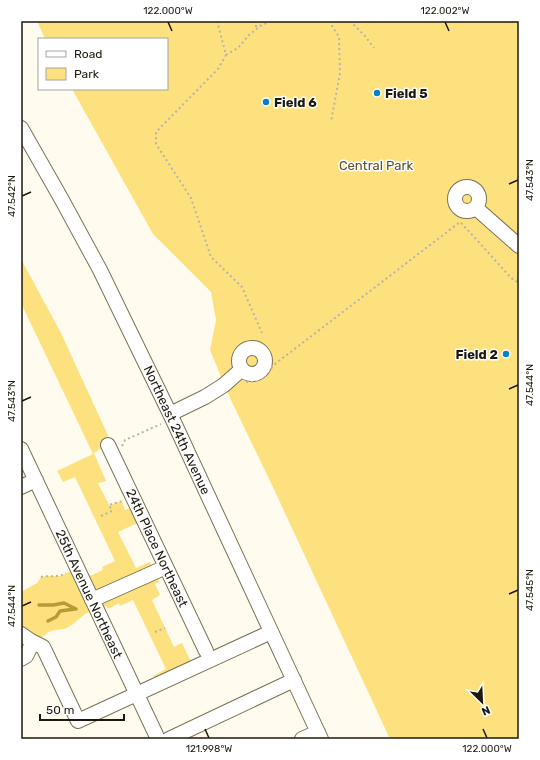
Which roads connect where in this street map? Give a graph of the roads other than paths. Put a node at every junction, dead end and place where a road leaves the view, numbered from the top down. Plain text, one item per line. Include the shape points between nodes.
1 (21, 128) edge
2 (476, 208) dead end
3 (519, 246) edge
4 (244, 375) road end
5 (166, 419) junction
6 (108, 445) dead end
7 (21, 449) edge
8 (36, 480) junction
9 (21, 487) edge
10 (166, 567) junction
11 (92, 600) junction
12 (271, 632) junction
13 (21, 634) edge
14 (33, 642) junction
15 (206, 651) dead end
16 (21, 659) edge
17 (294, 680) junction
18 (137, 694) junction
19 (320, 735) edge
20 (158, 739) edge
21 (169, 739) edge
22 (302, 739) edge

1 - 5 street, Northeast 24th Avenue via 100,270
2 - 3 street
4 - 5 street
5 - 12 street, Northeast 24th Avenue
6 - 10 street, 24th Place Northeast
7 - 8 street, 25th Avenue Northeast
8 - 9 street
8 - 11 street, 25th Avenue Northeast
10 - 11 street
10 - 15 street, 24th Place Northeast
11 - 18 street, 25th Avenue Northeast
12 - 17 street, Northeast 24th Avenue
12 - 18 street
13 - 14 street
14 - 16 street via 26,656
14 - 18 street via 43,647 78,721
17 - 19 street, Northeast 24th Avenue
17 - 21 street
18 - 20 street, 25th Avenue Northeast
19 - 22 street

